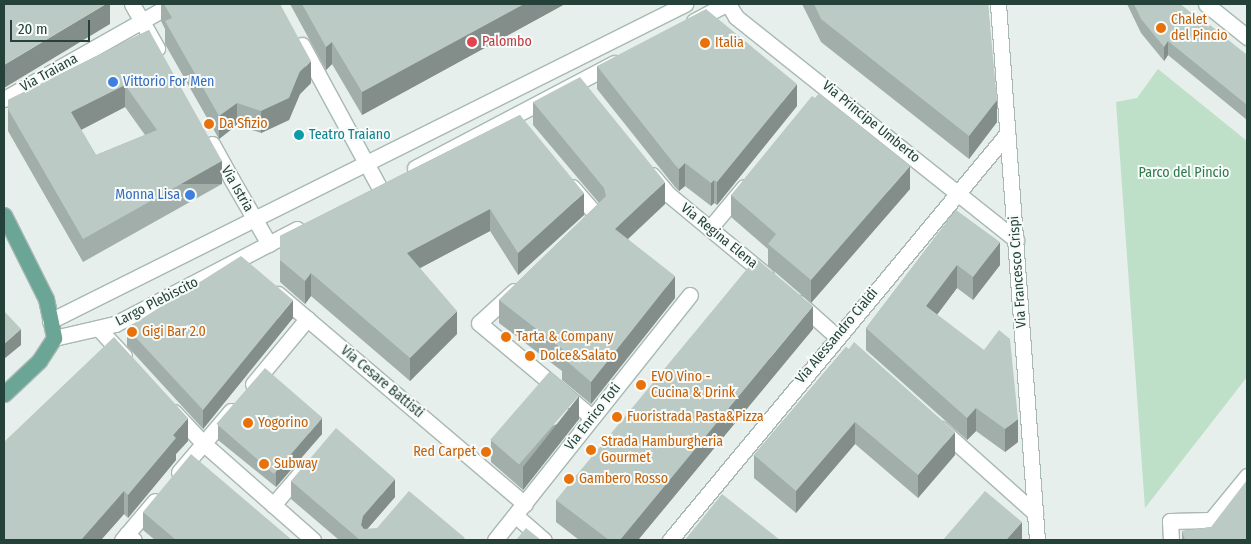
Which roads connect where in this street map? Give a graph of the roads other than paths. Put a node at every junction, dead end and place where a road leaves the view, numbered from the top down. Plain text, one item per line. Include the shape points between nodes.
1 (132, 4) edge
2 (172, 4) edge
3 (686, 4) edge
4 (727, 4) edge
5 (998, 4) edge
6 (1206, 4) edge
7 (142, 21) junction
8 (683, 27) edge
9 (293, 29) edge
10 (1247, 37) edge
11 (629, 55) edge
12 (165, 63) edge
13 (578, 82) junction
14 (826, 86) junction
15 (589, 95) edge
16 (4, 99) edge
17 (814, 101) edge
18 (514, 116) junction
19 (524, 129) edge
20 (203, 130) edge
21 (1007, 134) junction
22 (366, 163) junction
23 (643, 164) edge
24 (560, 173) edge
25 (753, 176) edge
26 (379, 187) junction
27 (957, 191) junction
28 (362, 196) edge
29 (4, 215) edge
30 (254, 219) junction
31 (311, 222) edge
32 (710, 228) junction
33 (575, 236) edge
34 (1016, 240) junction
35 (269, 244) junction
36 (239, 260) junction
37 (252, 271) edge
38 (265, 283) edge
39 (523, 283) edge
40 (690, 295) dead end
41 (307, 319) junction
42 (50, 321) junction
43 (98, 328) junction
44 (837, 337) junction
45 (54, 338) junction
46 (852, 350) edge
47 (137, 371) edge
48 (4, 394) edge
49 (164, 400) edge
50 (592, 417) junction
51 (932, 422) edge
52 (203, 444) junction
53 (310, 462) edge
54 (1247, 476) edge
55 (526, 504) junction
56 (273, 505) junction
57 (1035, 513) junction
58 (516, 516) junction
59 (128, 538) edge
60 (313, 540) edge
61 (495, 540) edge
62 (544, 540) edge
63 (670, 540) edge
64 (1037, 540) edge
65 (1171, 540) edge

1 - 7 street
2 - 7 street, Via Traiana
3 - 22 street
4 - 8 street
4 - 14 street, Via Principe Umberto via 736,17
5 - 21 street, Via Francesco Crispi
6 - 10 street
7 - 12 street
7 - 16 street, Via Traiana
9 - 22 street
11 - 13 street
13 - 15 street
13 - 18 street
14 - 17 street
14 - 27 street, Via Principe Umberto
18 - 19 street
18 - 26 street
20 - 30 street, Via Istria
21 - 27 street, Via Alessandro Cialdi
21 - 34 street, Via Francesco Crispi
22 - 26 street
22 - 30 street
23 - 32 street, Via Regina Elena via 668,194
24 - 33 street via 597,216
25 - 32 street
26 - 28 street
27 - 34 street, Via Principe Umberto
27 - 44 street, Via Alessandro Cialdi
29 - 42 main road via 46,299
30 - 35 street, Via Istria
30 - 42 street
31 - 35 street, Largo Plebiscito
32 - 44 street, Via Regina Elena
34 - 57 street, Via Francesco Crispi
35 - 36 street, Largo Plebiscito
36 - 37 street
36 - 43 street, Largo Plebiscito via 115,324
38 - 41 street, Via Cesare Battisti
39 - 50 street via 479,323
40 - 50 street, Via Enrico Toti
41 - 52 street
41 - 55 street, Via Cesare Battisti
42 - 45 main road
43 - 45 street, Largo Plebiscito
43 - 47 street
44 - 46 street, Via Regina Elena
44 - 63 street, Via Alessandro Cialdi
45 - 48 main road via 39,361
49 - 52 street
50 - 55 street, Via Enrico Toti
51 - 57 street
52 - 56 street
52 - 59 street
53 - 56 street
54 - 65 street via 1211,520 1170,521
55 - 58 street, Via Enrico Toti
56 - 60 street
57 - 64 street, Via Francesco Crispi
58 - 61 street, Via Enrico Toti
58 - 62 street

